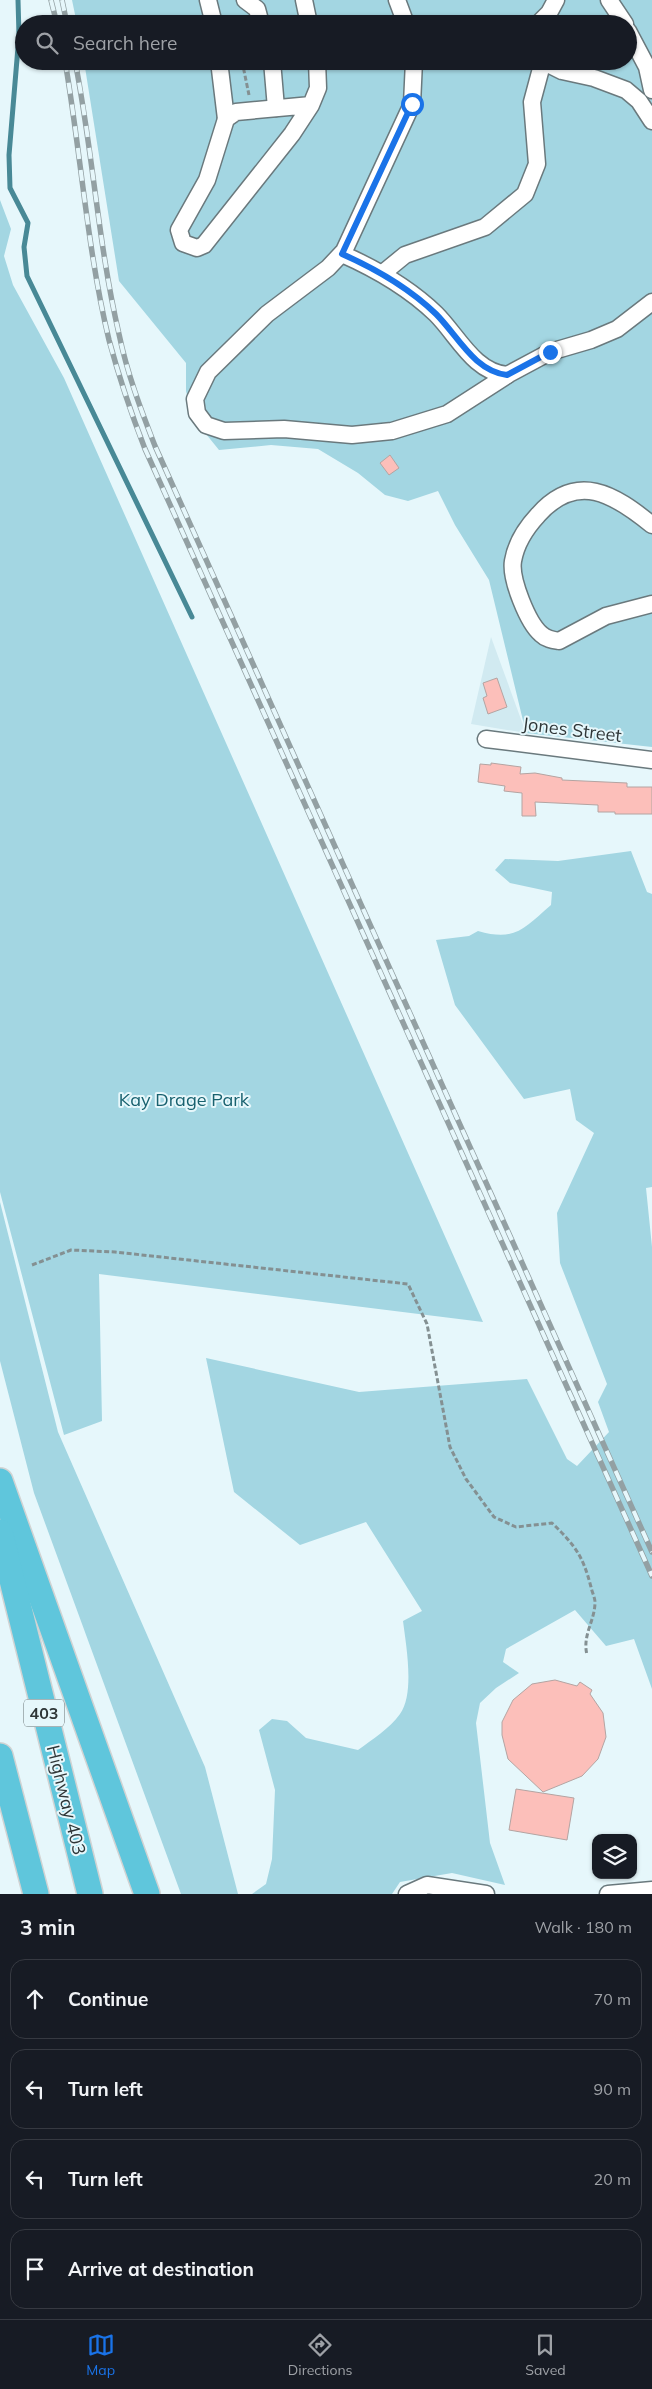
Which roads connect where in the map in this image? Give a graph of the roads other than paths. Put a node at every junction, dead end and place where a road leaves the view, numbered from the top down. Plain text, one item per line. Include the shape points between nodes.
1 (208, 0) edge
2 (245, 0) edge
3 (304, 0) edge
4 (397, 0) edge
5 (556, 0) edge
6 (609, 0) edge
7 (212, 15) edge
8 (259, 15) edge
9 (307, 15) edge
10 (404, 15) edge
11 (548, 15) edge
12 (619, 15) edge
13 (637, 48) edge
14 (220, 70) edge
15 (273, 70) edge
16 (317, 70) edge
17 (414, 70) edge
18 (540, 70) edge
19 (560, 70) edge
20 (652, 90) edge
21 (310, 105) junction
22 (276, 108) junction
23 (226, 119) junction
24 (652, 121) edge
25 (342, 254) junction
26 (383, 273) junction
27 (652, 302) edge
28 (507, 375) junction
29 (652, 525) edge
30 (652, 604) edge
31 (486, 739) dead end
32 (652, 760) edge
33 (0, 1481) edge
34 (0, 1532) edge
35 (0, 1756) edge
36 (652, 1890) edge
37 (36, 1894) edge
38 (90, 1894) edge
39 (147, 1894) edge
40 (407, 1894) edge
41 (486, 1894) edge
42 (608, 1894) edge

1 - 7 street
2 - 8 street via 257,9
3 - 9 street
4 - 10 street
5 - 11 street
6 - 12 street
13 - 20 street via 647,67
14 - 23 street
15 - 22 street
16 - 21 street via 318,88
17 - 25 street via 412,104
18 - 26 street via 532,102 537,164 524,194 486,226 405,255
19 - 24 street via 626,90 639,101
21 - 22 street
21 - 23 street via 292,134 204,246 197,248 183,243 179,230 207,180
22 - 23 street via 236,112
25 - 26 street
25 - 28 street via 267,314 208,372 195,399 197,413 206,425 224,431 284,429 352,435 392,431 447,414
26 - 28 street via 436,314 481,366
27 - 28 street via 617,329 550,352
29 - 30 street via 612,496 589,490 566,493 546,506 532,521 519,539 512,563 526,612 541,634 549,639 559,641 606,616
31 - 32 street, Jones Street
33 - 39 highway
34 - 38 highway, Highway 403 / 403
35 - 37 highway
36 - 42 street
40 - 41 street via 426,1885

